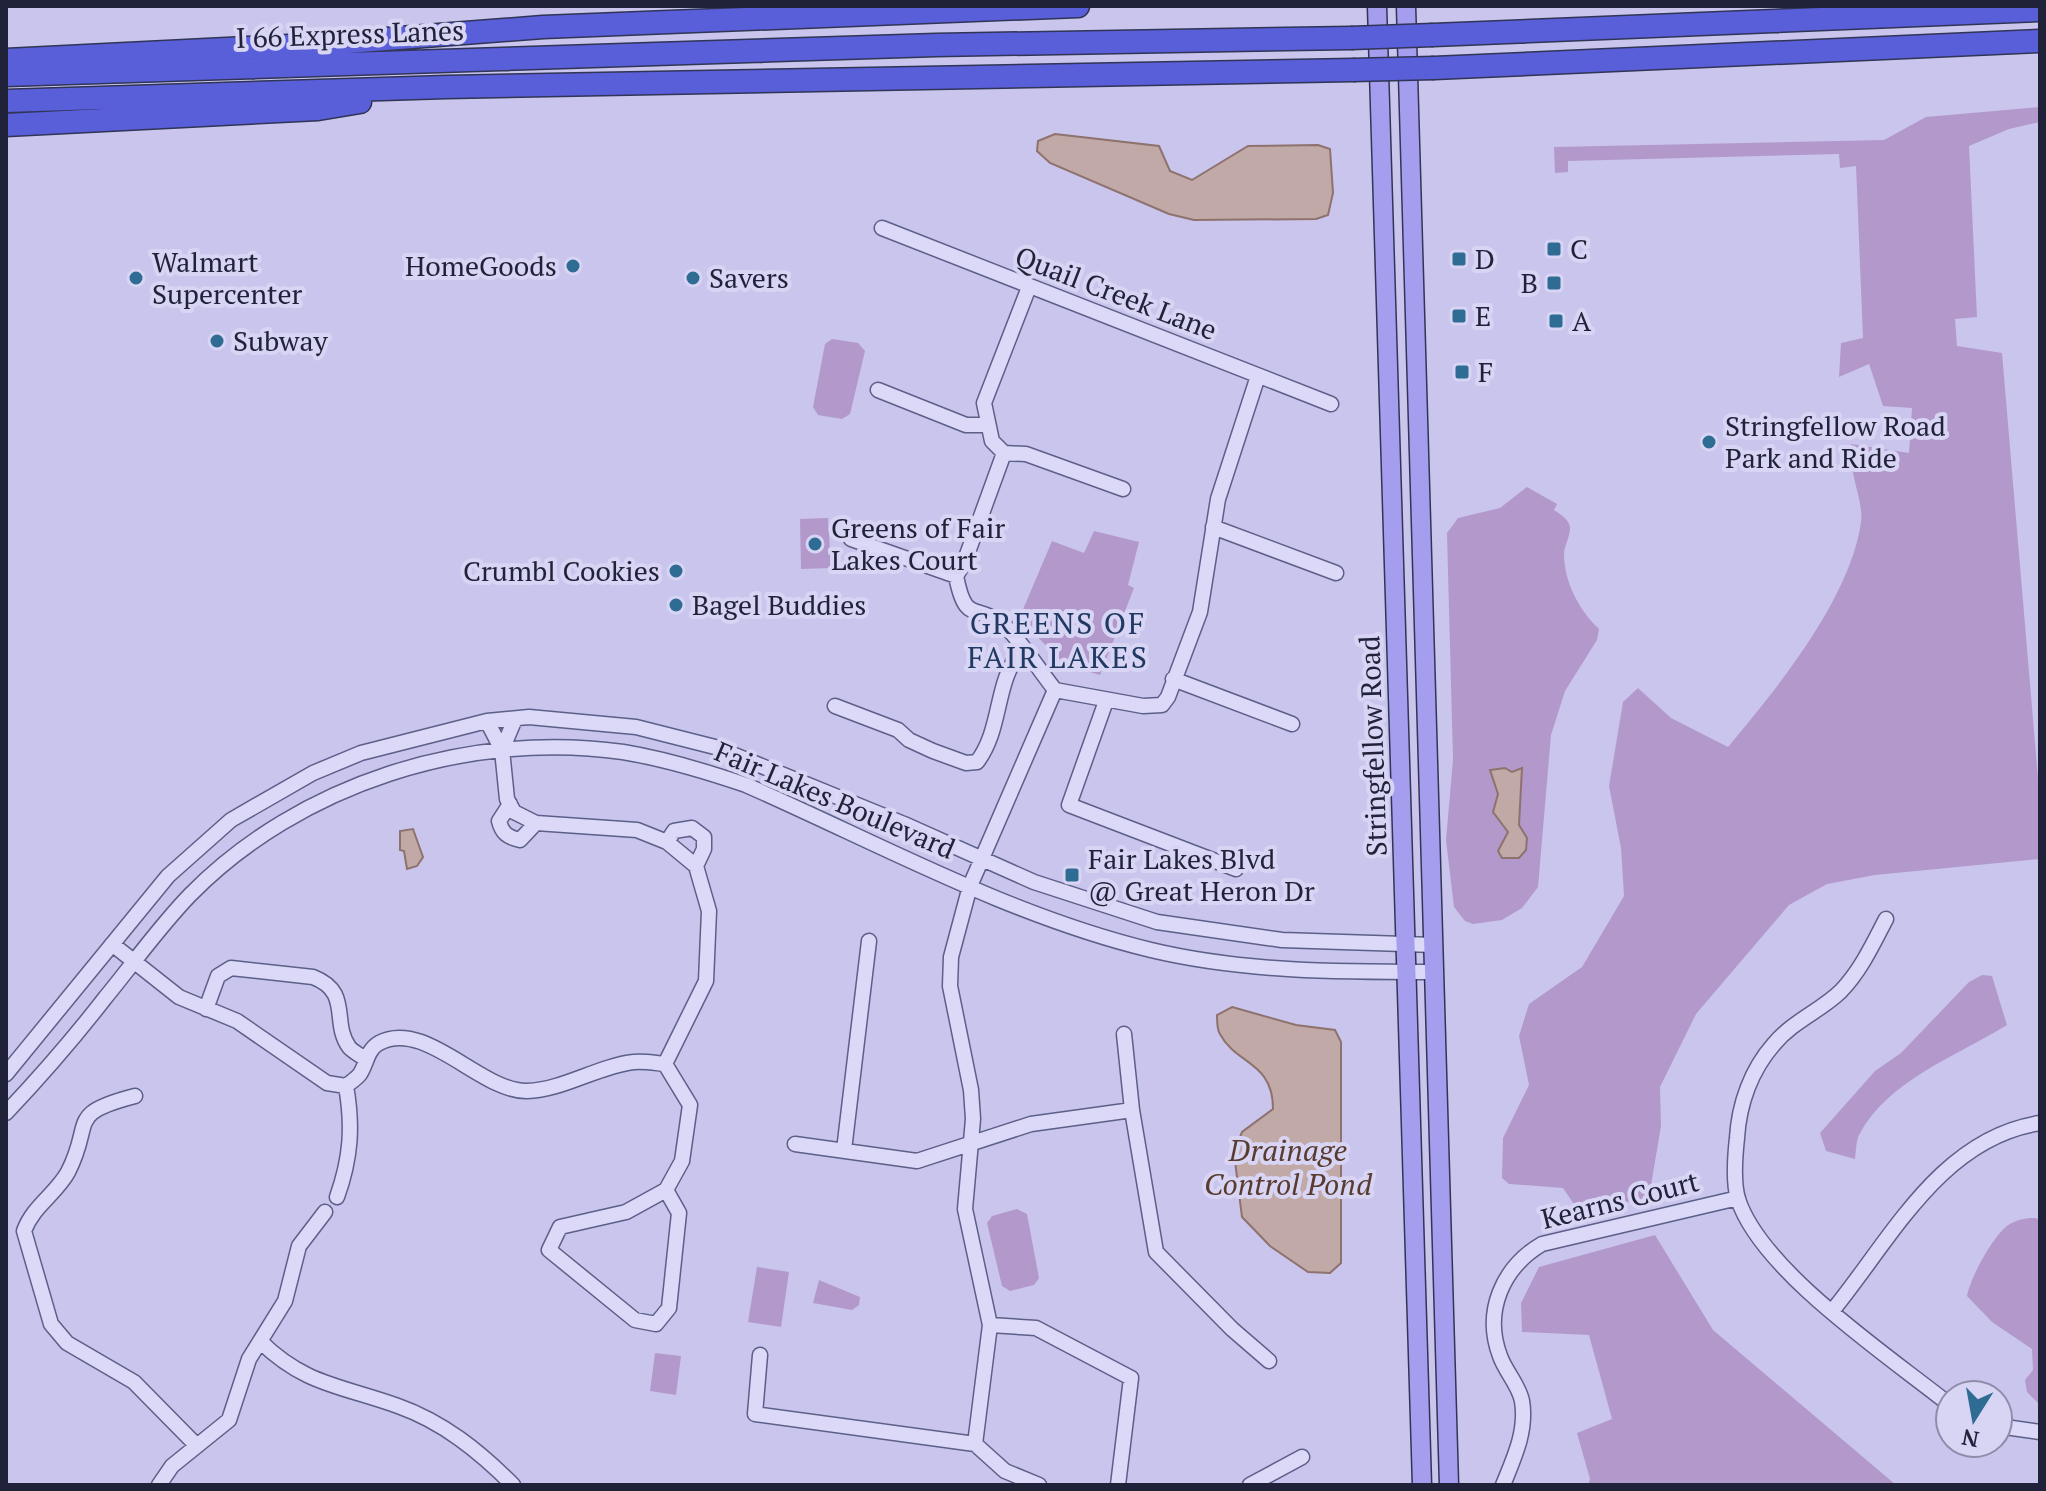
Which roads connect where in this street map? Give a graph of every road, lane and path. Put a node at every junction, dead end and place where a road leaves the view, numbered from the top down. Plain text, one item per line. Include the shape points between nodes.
1 (1078, 6) edge
2 (1377, 6) edge
3 (1406, 6) edge
4 (2040, 10) edge
5 (2040, 41) edge
6 (6, 60) edge
7 (6, 75) edge
8 (446, 87) junction
9 (6, 101) edge
10 (6, 125) edge
11 (882, 228) dead end
12 (1029, 287) junction
13 (1258, 376) junction
14 (878, 390) dead end
15 (1331, 404) dead end
16 (988, 425) junction
17 (1004, 453) junction
18 (1123, 489) dead end
19 (1213, 527) junction
20 (851, 539) dead end
21 (1336, 573) dead end
22 (956, 576) junction
23 (1022, 650) junction
24 (1173, 679) junction
25 (1055, 690) junction
26 (1106, 701) junction
27 (835, 706) dead end
28 (515, 719) junction
29 (487, 721) junction
30 (1292, 724) dead end
31 (502, 750) junction
32 (510, 804) junction
33 (536, 823) junction
34 (667, 842) junction
35 (981, 859) junction
36 (696, 866) junction
37 (1236, 869) dead end
38 (970, 886) junction
39 (1886, 919) dead end
40 (869, 941) dead end
41 (1407, 943) junction
42 (112, 944) junction
43 (1434, 945) junction
44 (133, 961) junction
45 (1408, 972) junction
46 (1435, 972) junction
47 (206, 1009) junction
48 (1124, 1034) dead end
49 (365, 1059) junction
50 (665, 1064) junction
51 (6, 1074) edge
52 (346, 1086) junction
53 (135, 1096) dead end
54 (1132, 1110) junction
55 (6, 1113) edge
56 (2040, 1123) edge
57 (795, 1144) dead end
58 (970, 1145) junction
59 (844, 1150) junction
60 (666, 1190) junction
61 (337, 1197) dead end
62 (1738, 1198) junction
63 (325, 1212) dead end
64 (1833, 1310) junction
65 (990, 1325) junction
66 (260, 1341) junction
67 (760, 1355) dead end
68 (1269, 1361) dead end
69 (1934, 1392) edge
70 (2014, 1428) edge
71 (2040, 1432) edge
72 (975, 1444) junction
73 (197, 1446) junction
74 (1302, 1457) dead end
75 (159, 1485) edge
76 (513, 1485) edge
77 (1039, 1485) edge
78 (1118, 1485) edge
79 (1250, 1485) edge
80 (1422, 1485) edge
81 (1449, 1485) edge
82 (1503, 1485) edge

1 - 6 highway via 543,27
2 - 41 main road, Stringfellow Road
3 - 43 main road, Stringfellow Road
4 - 7 highway, I 66 Express Lanes, bridge via 1351,38
5 - 8 highway, bridge via 1434,68
8 - 9 highway
8 - 10 highway via 318,109
11 - 12 street, Quail Creek Lane
12 - 13 street, Quail Creek Lane
12 - 16 street via 984,403
13 - 15 street, Quail Creek Lane
13 - 19 street via 1226,464
14 - 16 street via 966,425
16 - 17 street via 992,441
17 - 18 street via 1026,454
17 - 22 street
19 - 21 street
19 - 24 street via 1200,612
20 - 22 street
22 - 23 street via 968,610 1003,624
23 - 25 street
23 - 27 street via 1011,661 1000,708 977,762 933,751 898,730
24 - 26 street via 1162,705
24 - 30 street
25 - 26 street
25 - 35 street
26 - 37 street via 1069,805
28 - 29 street, Fair Lakes Boulevard
28 - 31 street
28 - 35 street, Fair Lakes Boulevard via 568,719 678,735 762,764
29 - 31 street
29 - 42 street, Fair Lakes Boulevard via 361,753 313,773 231,820 187,857
31 - 32 street
31 - 38 street, Fair Lakes Boulevard via 622,752 702,770
31 - 44 street, Fair Lakes Boulevard via 426,764 360,784 269,829 190,896
32 - 33 street via 514,812
32 - 33 street via 499,821 509,838 520,840
33 - 34 street via 637,830
34 - 36 street
34 - 36 street via 674,831 692,828 704,837
35 - 38 street
35 - 41 street, Fair Lakes Boulevard via 1157,922 1282,940
36 - 50 street via 709,911 706,981
38 - 45 street, Fair Lakes Boulevard via 1150,950 1275,968
38 - 58 street via 956,929 950,986 971,1090
39 - 62 street via 1864,962 1839,993 1774,1043 1754,1071 1738,1116
40 - 59 street
41 - 43 street, Fair Lakes Boulevard
41 - 45 main road, Stringfellow Road
42 - 44 street
42 - 51 street, Fair Lakes Boulevard
43 - 46 main road, Stringfellow Road
44 - 47 street via 179,997
44 - 55 street, Fair Lakes Boulevard
45 - 46 street, Fair Lakes Boulevard
45 - 80 main road, Stringfellow Road
46 - 81 main road, Stringfellow Road
47 - 49 street via 218,976 231,968 313,977 336,994 349,1046
47 - 52 street via 237,1021 327,1083
48 - 54 street
49 - 50 street via 378,1043 414,1040 509,1091 531,1091 634,1062
49 - 52 street via 360,1074
50 - 60 street via 690,1105 682,1161
52 - 61 street via 350,1152
53 - 73 street via 100,1105 87,1117 68,1173 33,1211 24,1231 51,1324 67,1343 134,1382
54 - 58 street via 1031,1124
54 - 68 street via 1156,1252
56 - 64 street via 2013,1127 1966,1152 1931,1184
57 - 59 street
58 - 59 street via 917,1161
58 - 65 street via 965,1209
60 - 60 street via 626,1212 560,1227 549,1250 635,1320 656,1324 669,1308 679,1213
62 - 64 street via 1787,1275
62 - 82 street, Kearns Court via 1542,1244 1520,1257 1496,1295 1496,1343 1521,1398 1523,1428
63 - 66 street via 299,1246 285,1301
64 - 69 street
65 - 72 street
65 - 78 street via 1036,1328 1131,1378
66 - 73 street via 229,1420
66 - 76 street via 301,1374 397,1405 446,1428
67 - 72 street via 755,1414
70 - 71 street
72 - 77 street via 1005,1471
73 - 75 street
74 - 79 street

